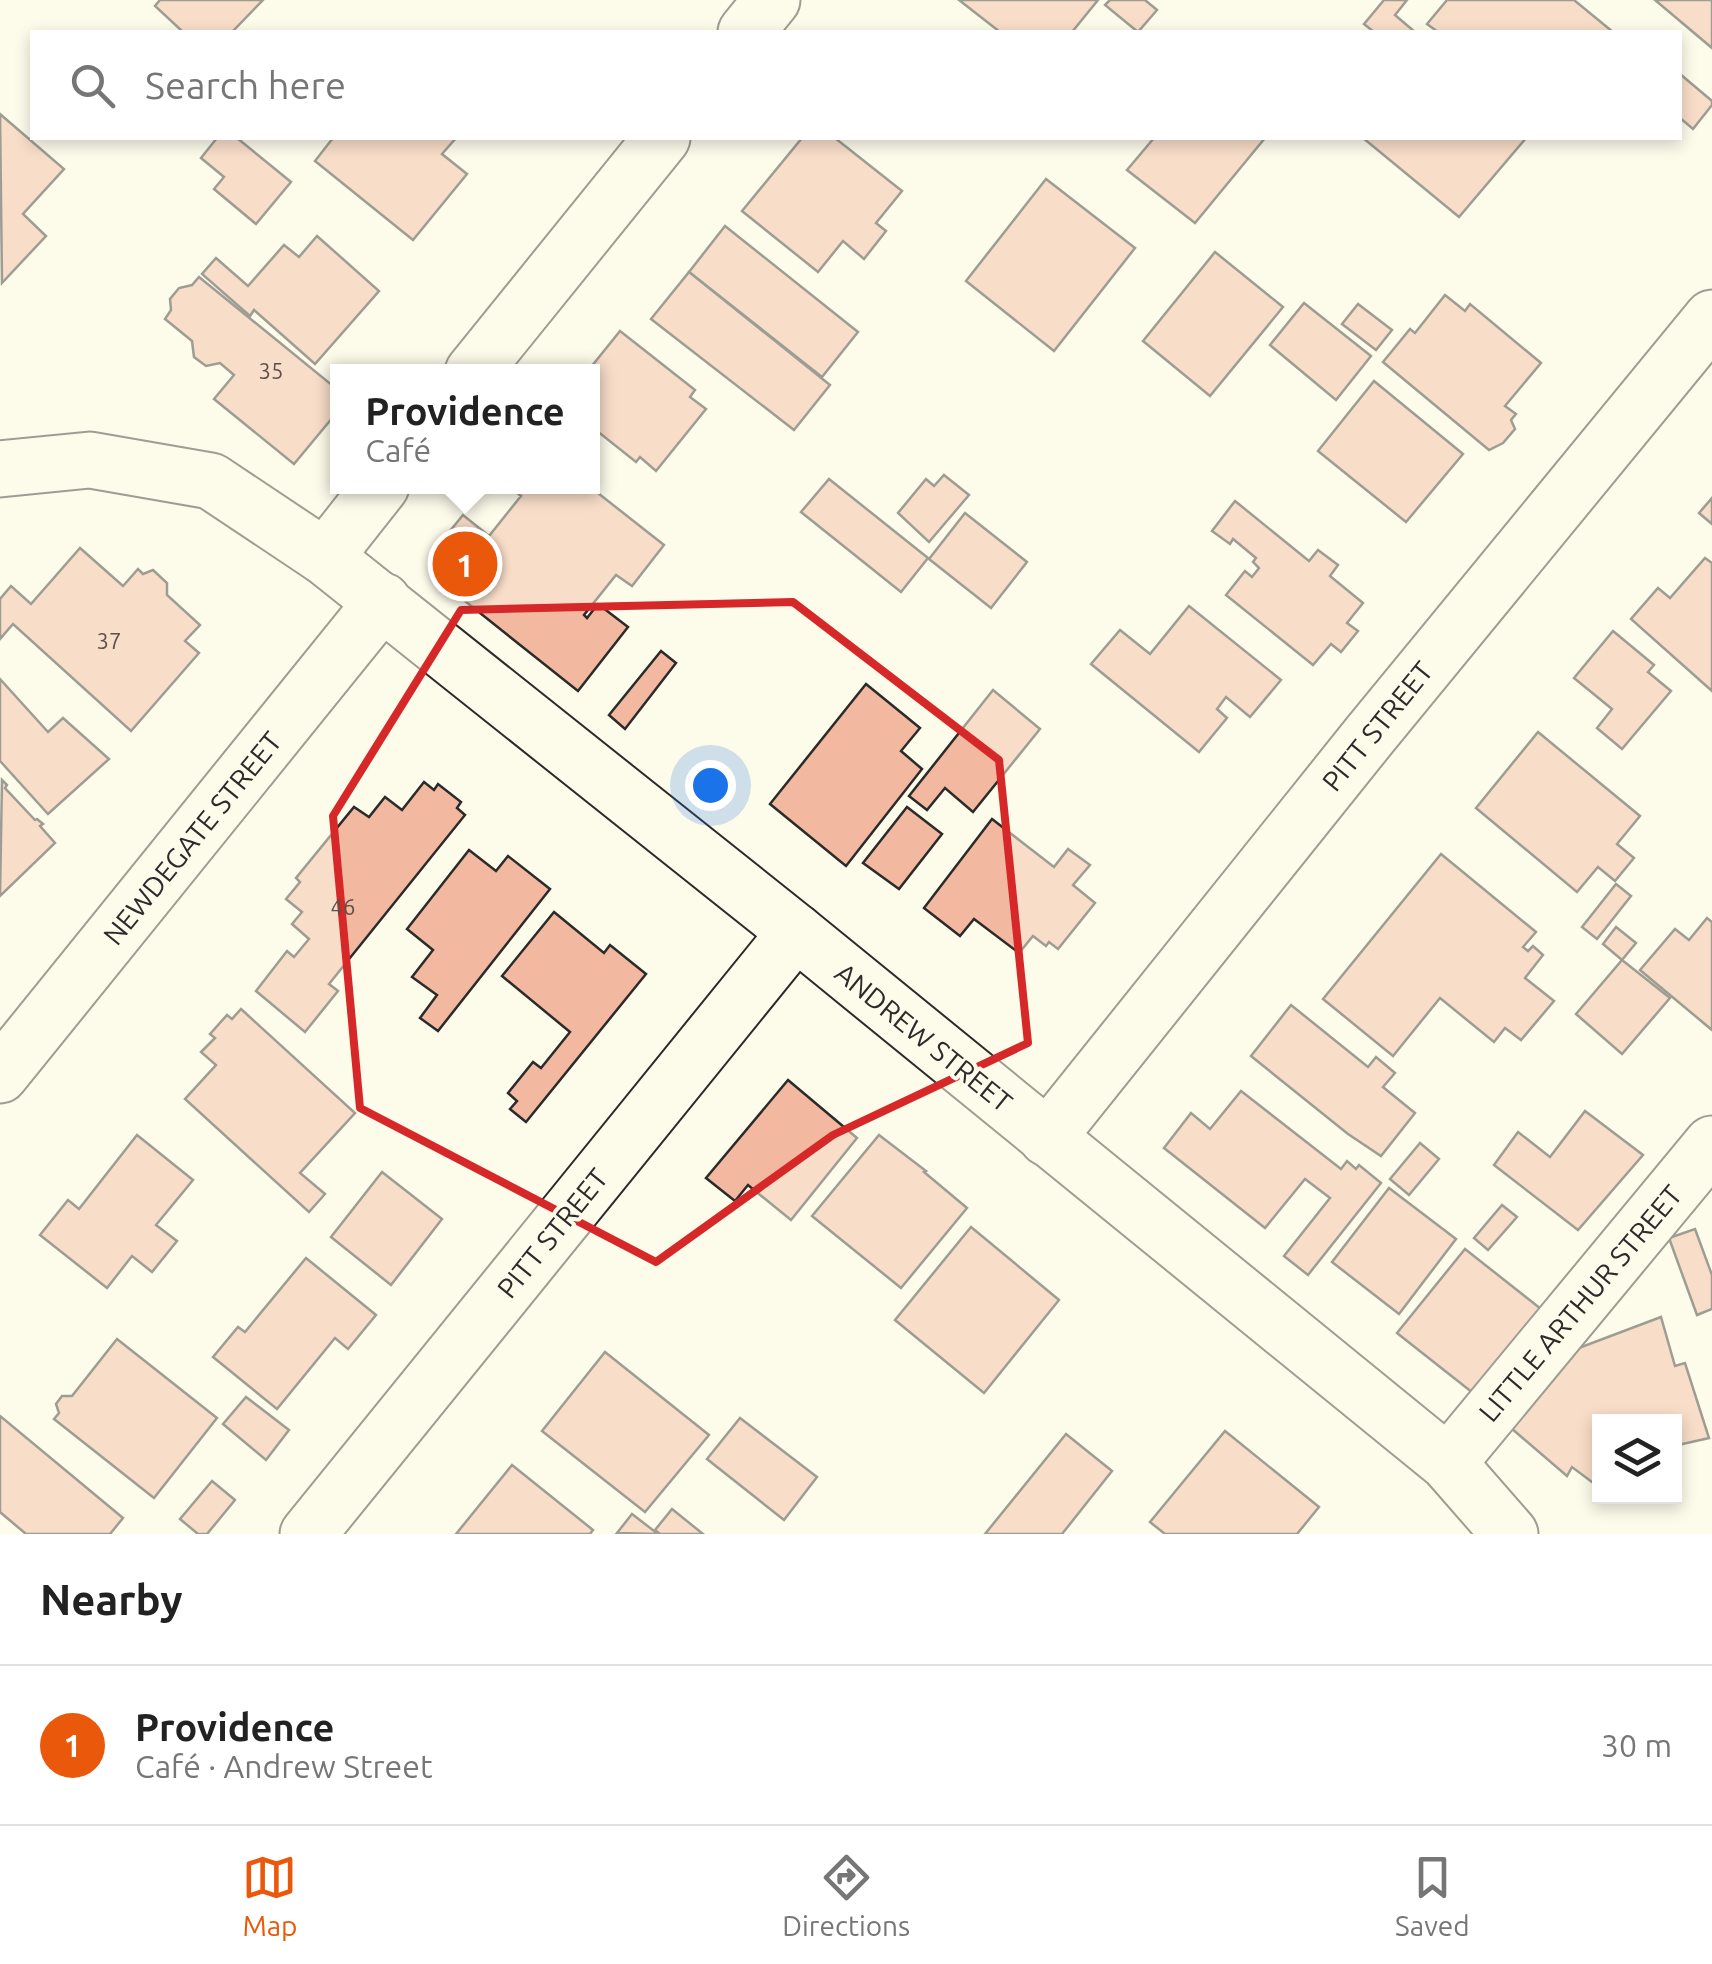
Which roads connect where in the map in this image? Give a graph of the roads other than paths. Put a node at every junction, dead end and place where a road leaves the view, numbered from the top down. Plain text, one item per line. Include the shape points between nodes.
1 (772, 0) edge
2 (748, 30) edge
3 (660, 140) edge
4 (1712, 318) edge
5 (480, 364) edge
6 (0, 469) edge
7 (375, 494) edge
8 (325, 556) junction
9 (383, 600) junction
10 (796, 932) junction
11 (0, 1075) edge
12 (1047, 1138) junction
13 (1712, 1144) edge
14 (1448, 1463) junction
15 (308, 1534) edge
16 (1510, 1534) edge

1 - 2 street
3 - 5 street
4 - 12 street, PITT STREET
6 - 8 street, ANDREW STREET via 90,460 210,481
7 - 8 street
8 - 9 street, ANDREW STREET
9 - 10 street, ANDREW STREET
9 - 11 street, NEWDEGATE STREET
10 - 12 street, ANDREW STREET
10 - 15 street, PITT STREET
12 - 14 street, ANDREW STREET
13 - 14 street, LITTLE ARTHUR STREET
14 - 16 street, ANDREW STREET

